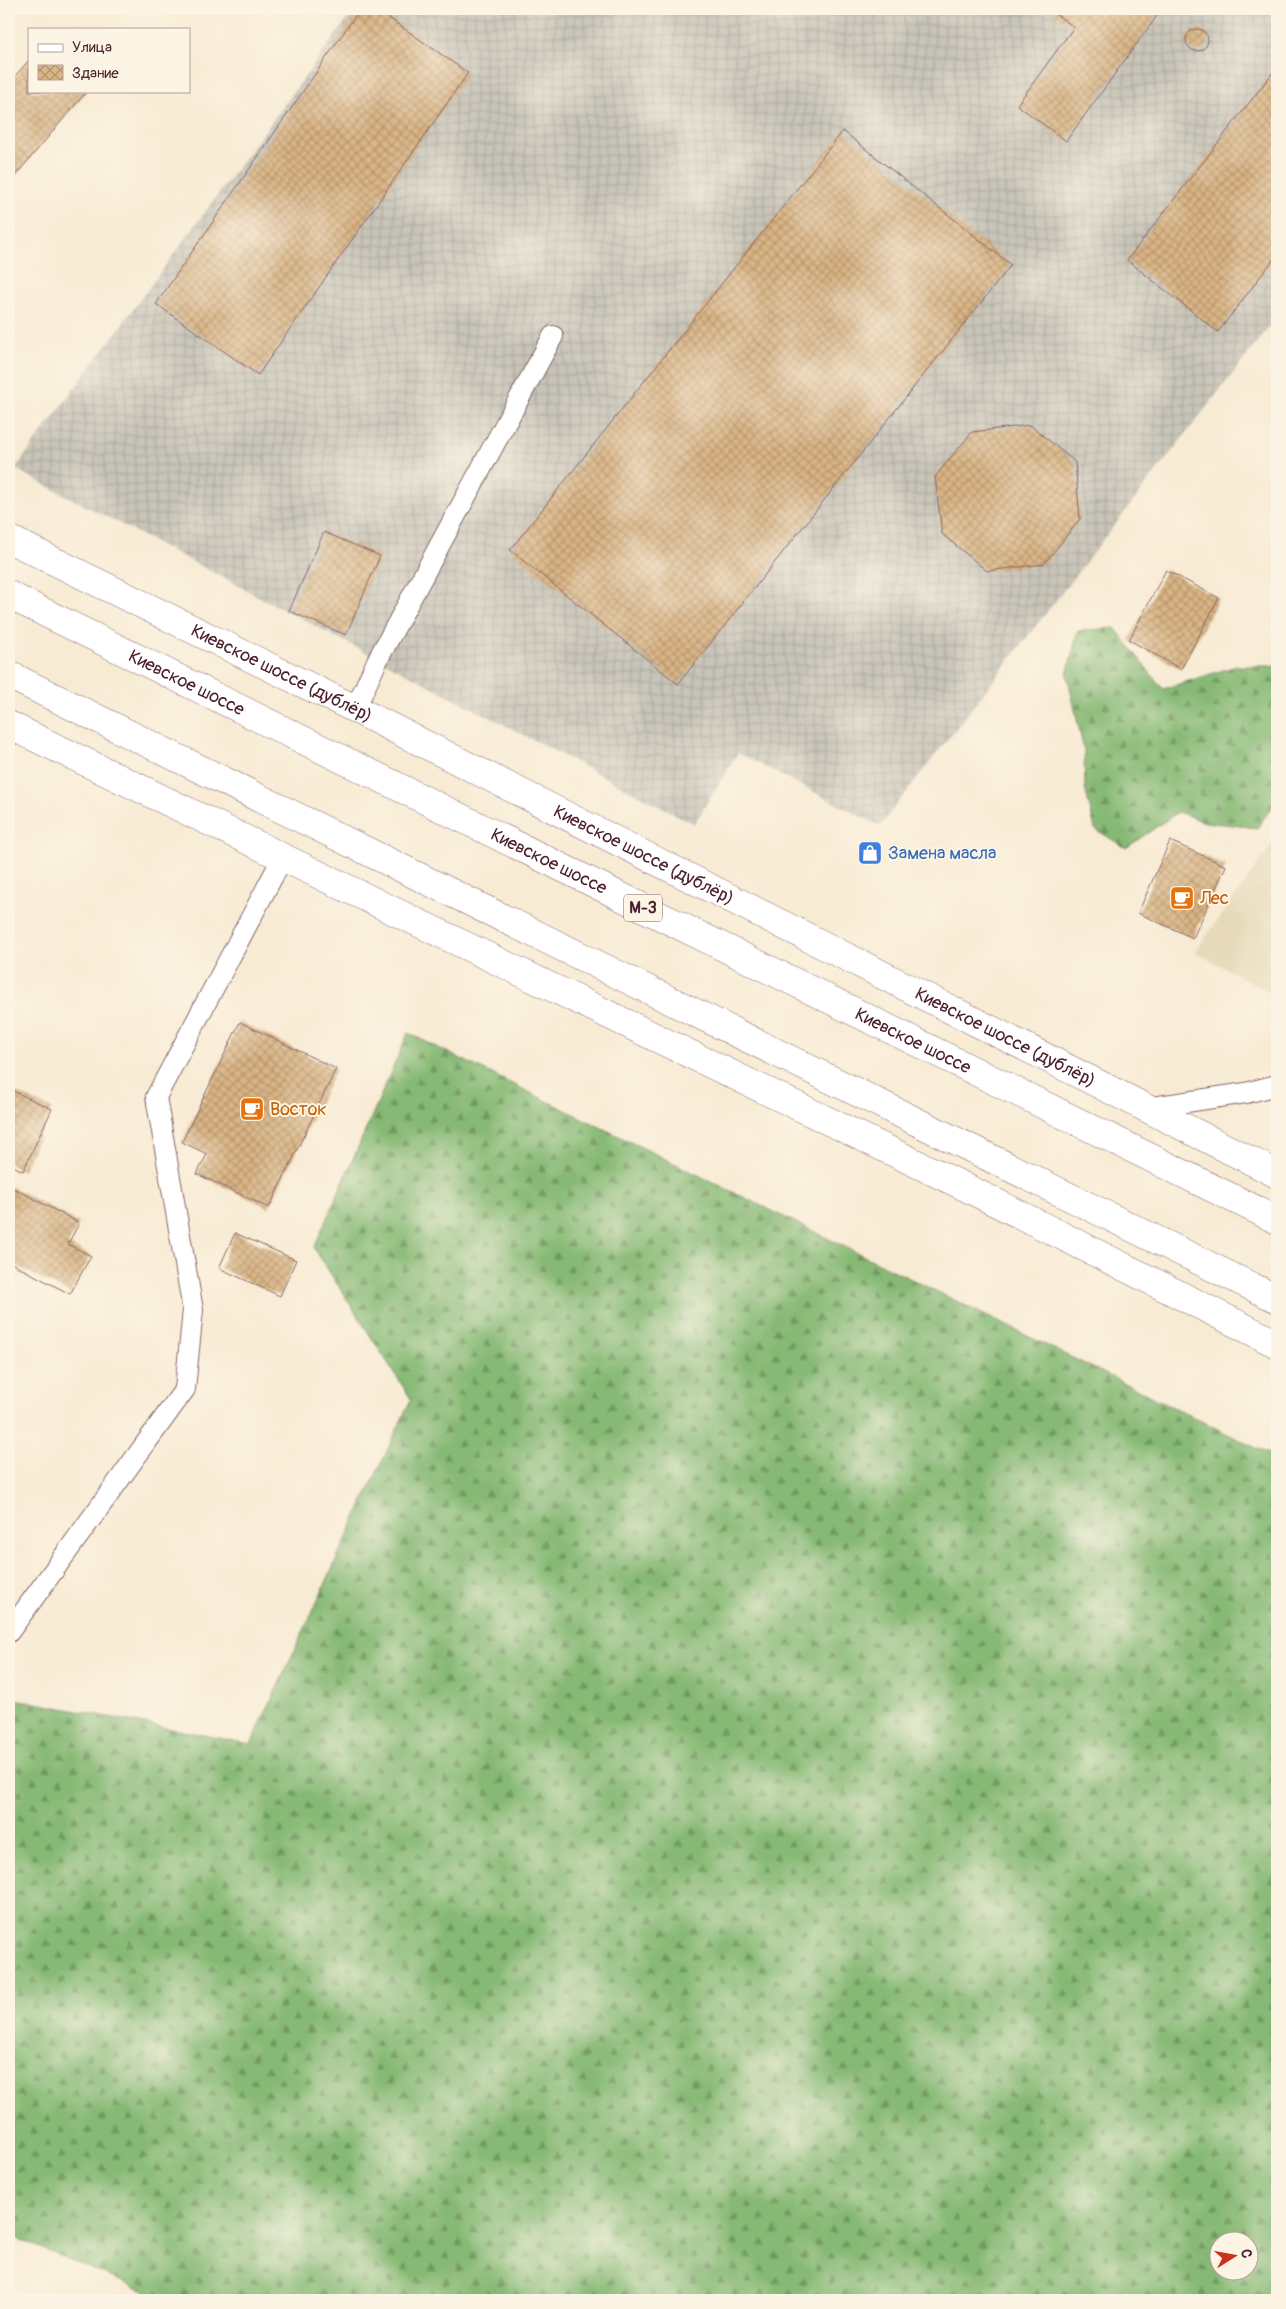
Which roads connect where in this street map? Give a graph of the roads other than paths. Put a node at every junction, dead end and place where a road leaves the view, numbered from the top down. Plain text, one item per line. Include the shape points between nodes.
1 (554, 336) dead end
2 (9, 540) edge
3 (9, 595) edge
4 (9, 675) edge
5 (355, 710) junction
6 (9, 725) edge
7 (283, 858) junction
8 (1277, 1085) edge
9 (1146, 1108) junction
10 (1277, 1174) edge
11 (1277, 1220) edge
12 (1277, 1299) edge
13 (1277, 1344) edge
14 (9, 1632) edge

1 - 5 lane via 378,659
2 - 5 main road, Киевское шоссе (дублёр)
3 - 11 main road, Киевское шоссе / М-3
4 - 12 main road
5 - 9 main road, Киевское шоссе (дублёр)
6 - 7 main road
7 - 13 main road via 965,1187
7 - 14 lane via 156,1097 193,1310 185,1389
8 - 9 lane via 1246,1093
9 - 10 main road, Киевское шоссе (дублёр)

